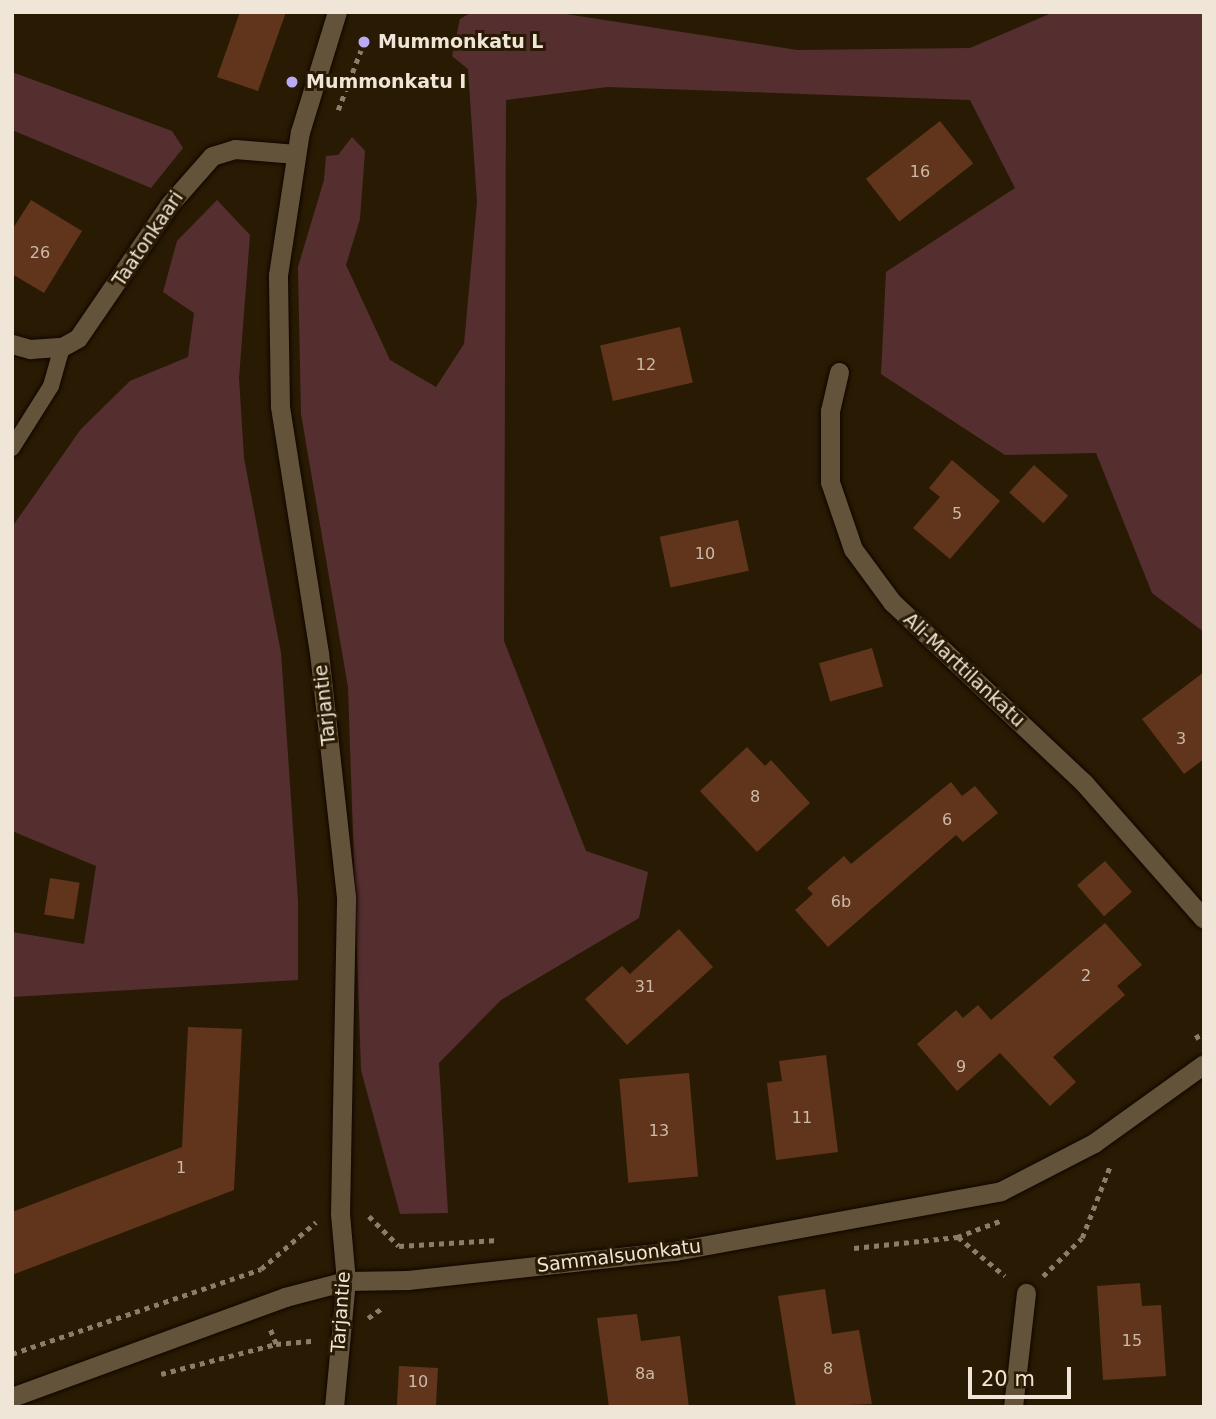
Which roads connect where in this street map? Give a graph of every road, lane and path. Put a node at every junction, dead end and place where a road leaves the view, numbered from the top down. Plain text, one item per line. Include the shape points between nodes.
1 (337, 12) edge
2 (296, 155) junction
3 (12, 344) edge
4 (62, 347) junction
5 (839, 372) dead end
6 (12, 448) edge
7 (1204, 919) edge
8 (1204, 1032) edge
9 (1183, 1046) dead end
10 (1204, 1064) edge
11 (1110, 1166) dead end
12 (340, 1214) junction
13 (957, 1237) dead end
14 (505, 1240) dead end
15 (346, 1281) junction
16 (1026, 1293) junction
17 (12, 1354) edge
18 (12, 1398) edge
19 (334, 1407) edge
20 (1013, 1407) edge

1 - 2 street, Tarjantie
2 - 4 street, Taatonkaari via 235,149 212,156 169,205 92,322
2 - 12 street, Tarjantie via 278,275 280,406 319,653 346,897
3 - 4 street via 30,349
4 - 6 lane via 51,386
5 - 7 street, Ali-Marttilankatu via 830,411 830,482 853,549 892,602 1084,783
8 - 9 path
10 - 15 street, Sammalsuonkatu via 1094,1143 1001,1191 675,1251 408,1280
11 - 16 path via 1082,1238
12 - 14 path via 369,1216 399,1246
12 - 15 street, Tarjantie
12 - 17 path via 313,1223 261,1269
13 - 16 path
15 - 18 street, Sammalsuonkatu via 285,1297
15 - 19 street, Tarjantie
16 - 20 street

